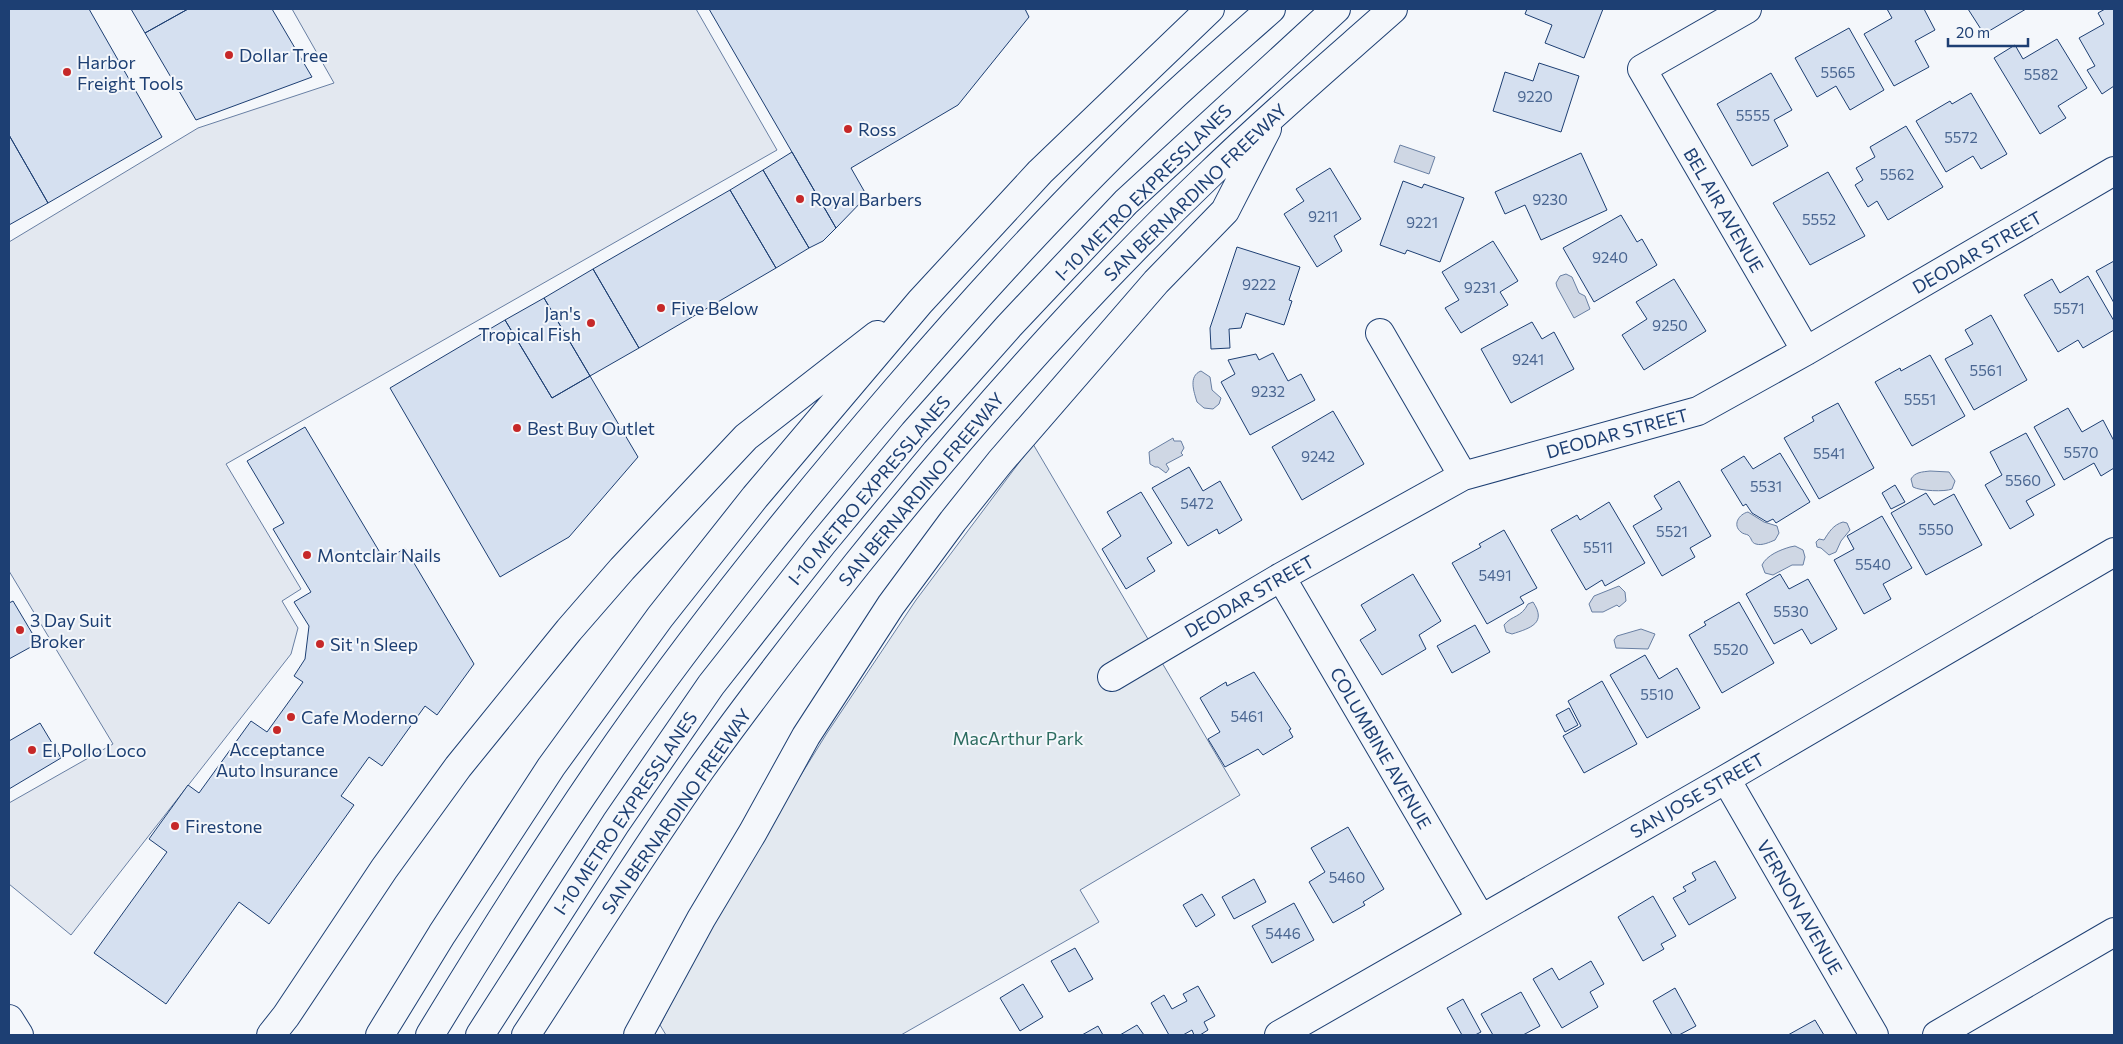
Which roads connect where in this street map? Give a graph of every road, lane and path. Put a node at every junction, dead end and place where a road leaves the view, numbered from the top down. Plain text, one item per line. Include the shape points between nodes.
1 (1210, 9) edge
2 (1271, 9) edge
3 (1336, 9) edge
4 (1393, 9) edge
5 (1747, 9) edge
6 (1276, 112) junction
7 (2114, 171) edge
8 (920, 302) junction
9 (1380, 333) dead end
10 (1806, 351) junction
11 (1463, 476) junction
12 (2114, 552) edge
13 (1281, 577) junction
14 (1112, 678) dead end
15 (1726, 779) junction
16 (1482, 918) junction
17 (2114, 932) edge
18 (9, 1019) edge
19 (19, 1035) edge
20 (271, 1035) edge
21 (380, 1035) edge
22 (430, 1035) edge
23 (480, 1035) edge
24 (526, 1035) edge
25 (638, 1035) edge
26 (1279, 1035) edge
27 (1874, 1035) edge
28 (1937, 1035) edge

1 - 8 main road via 1040,172
2 - 22 main road via 1165,104 1046,223 825,472 718,607 619,742 526,881
3 - 23 main road, I-10 METRO EXPRESSLANES via 1126,202 914,433 711,685 616,823
4 - 6 main road, SAN BERNARDINO FREEWAY
5 - 10 main road, BEL AIR AVENUE via 1642,69
6 - 24 main road, SAN BERNARDINO FREEWAY via 1137,246 1042,346 922,484 804,631 701,769
6 - 25 main road via 1225,211 1156,282 1051,402 953,521 891,604 806,736
7 - 10 main road, DEODAR STREET
8 - 20 main road via 746,437 610,583 458,767
8 - 21 main road via 755,497 660,616 551,767
9 - 11 main road
10 - 11 main road, DEODAR STREET via 1698,411
11 - 13 main road, DEODAR STREET
12 - 15 main road, SAN JOSE STREET
13 - 14 main road, DEODAR STREET
13 - 16 main road, COLUMBINE AVENUE
15 - 16 main road, SAN JOSE STREET
15 - 27 main road, VERNON AVENUE
16 - 26 main road, SAN JOSE STREET
17 - 28 main road
18 - 19 main road

